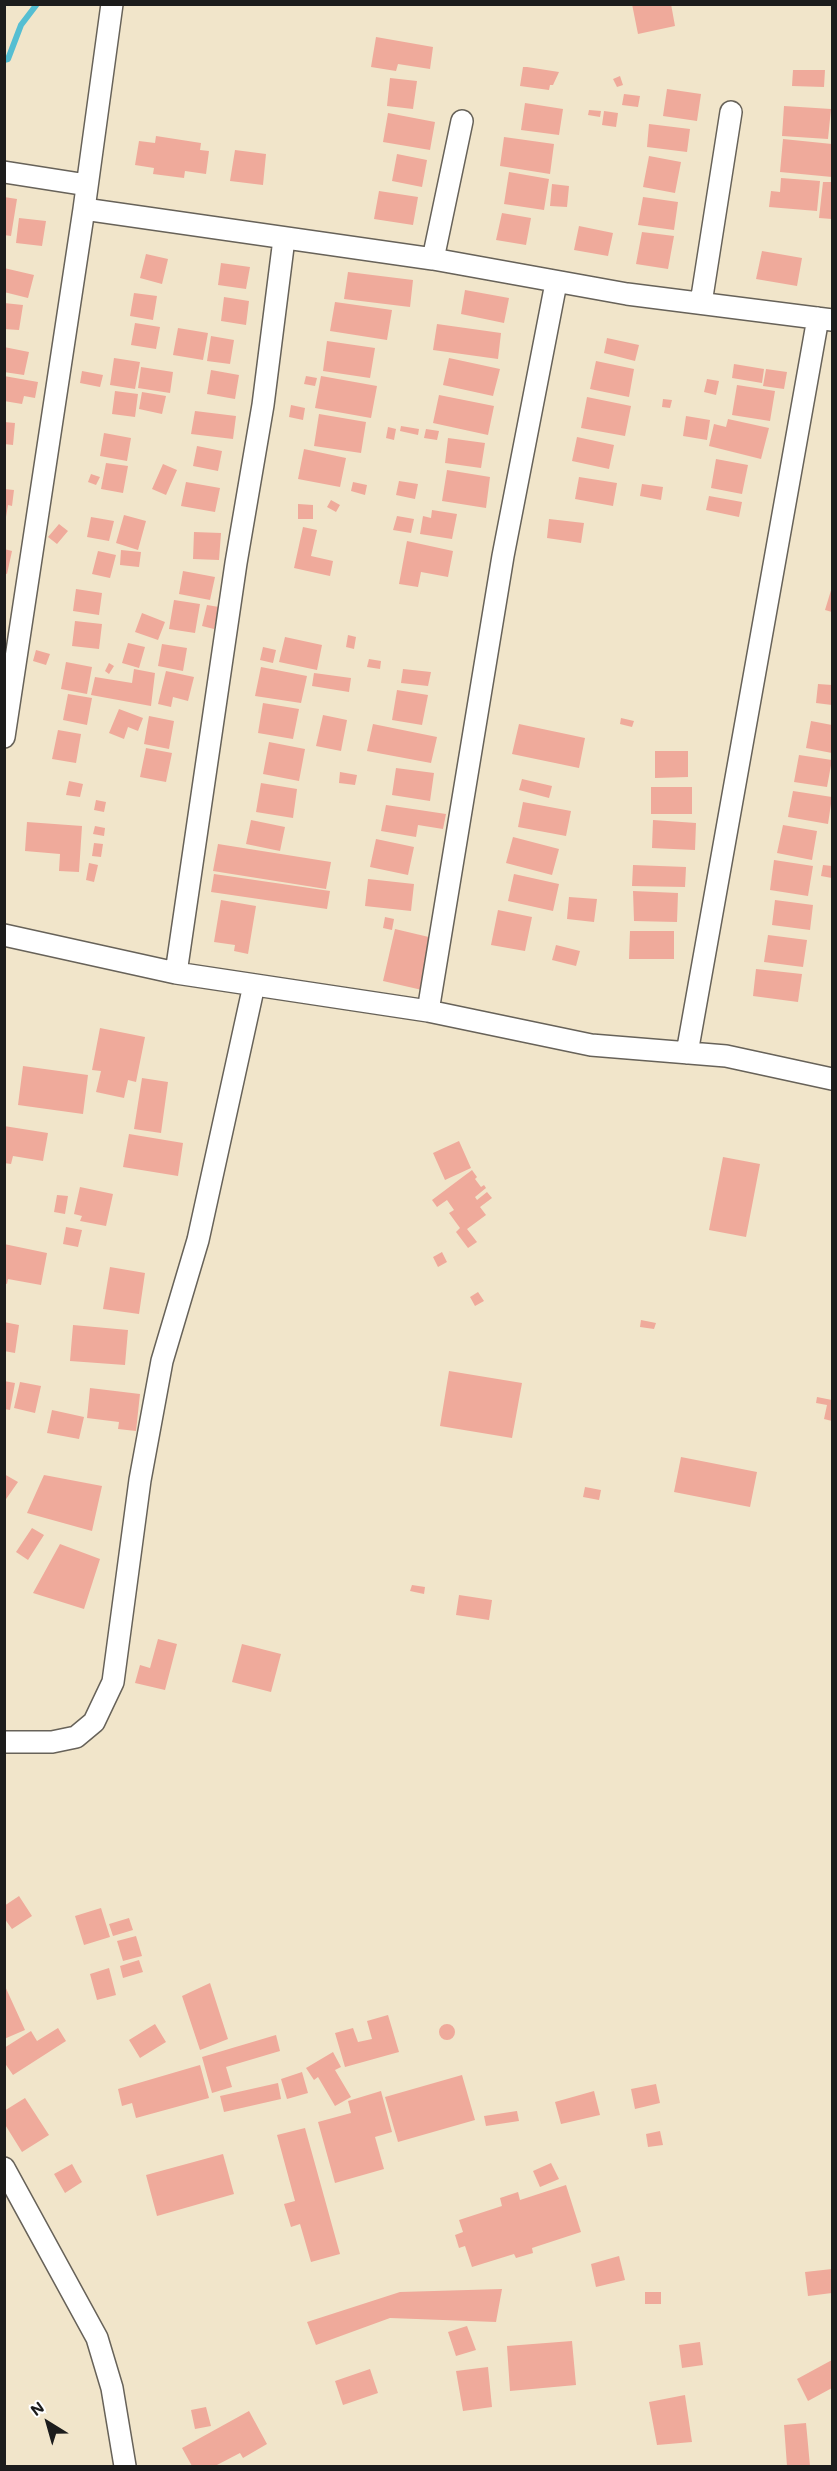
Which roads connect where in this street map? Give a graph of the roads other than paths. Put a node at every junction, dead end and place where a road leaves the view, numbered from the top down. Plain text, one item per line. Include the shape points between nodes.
1 (112, 4) edge
2 (731, 112) dead end
3 (462, 121) dead end
4 (4, 172) edge
5 (87, 185) junction
6 (84, 209) junction
7 (284, 239) junction
8 (433, 259) junction
9 (556, 282) junction
10 (701, 303) junction
11 (825, 319) edge
12 (10, 667) edge
13 (4, 737) edge
14 (4, 934) edge
15 (176, 973) junction
16 (254, 985) junction
17 (428, 1011) junction
18 (687, 1053) junction
19 (832, 1079) edge
20 (4, 1742) edge
21 (4, 2168) edge
22 (124, 2466) edge

1 - 5 street
2 - 10 street
3 - 8 street
4 - 5 street
5 - 6 street
6 - 7 street
6 - 12 street
7 - 8 street
7 - 15 street via 263,405
8 - 9 street
9 - 10 street
9 - 17 street via 503,556
10 - 11 street
11 - 18 street
12 - 13 street
14 - 15 street
15 - 16 street
16 - 17 street
16 - 20 street via 198,1240 162,1361 140,1480 113,1682 94,1722 76,1737 52,1742
17 - 18 street via 591,1045
18 - 19 street via 726,1056
21 - 22 street via 97,2338 112,2388

